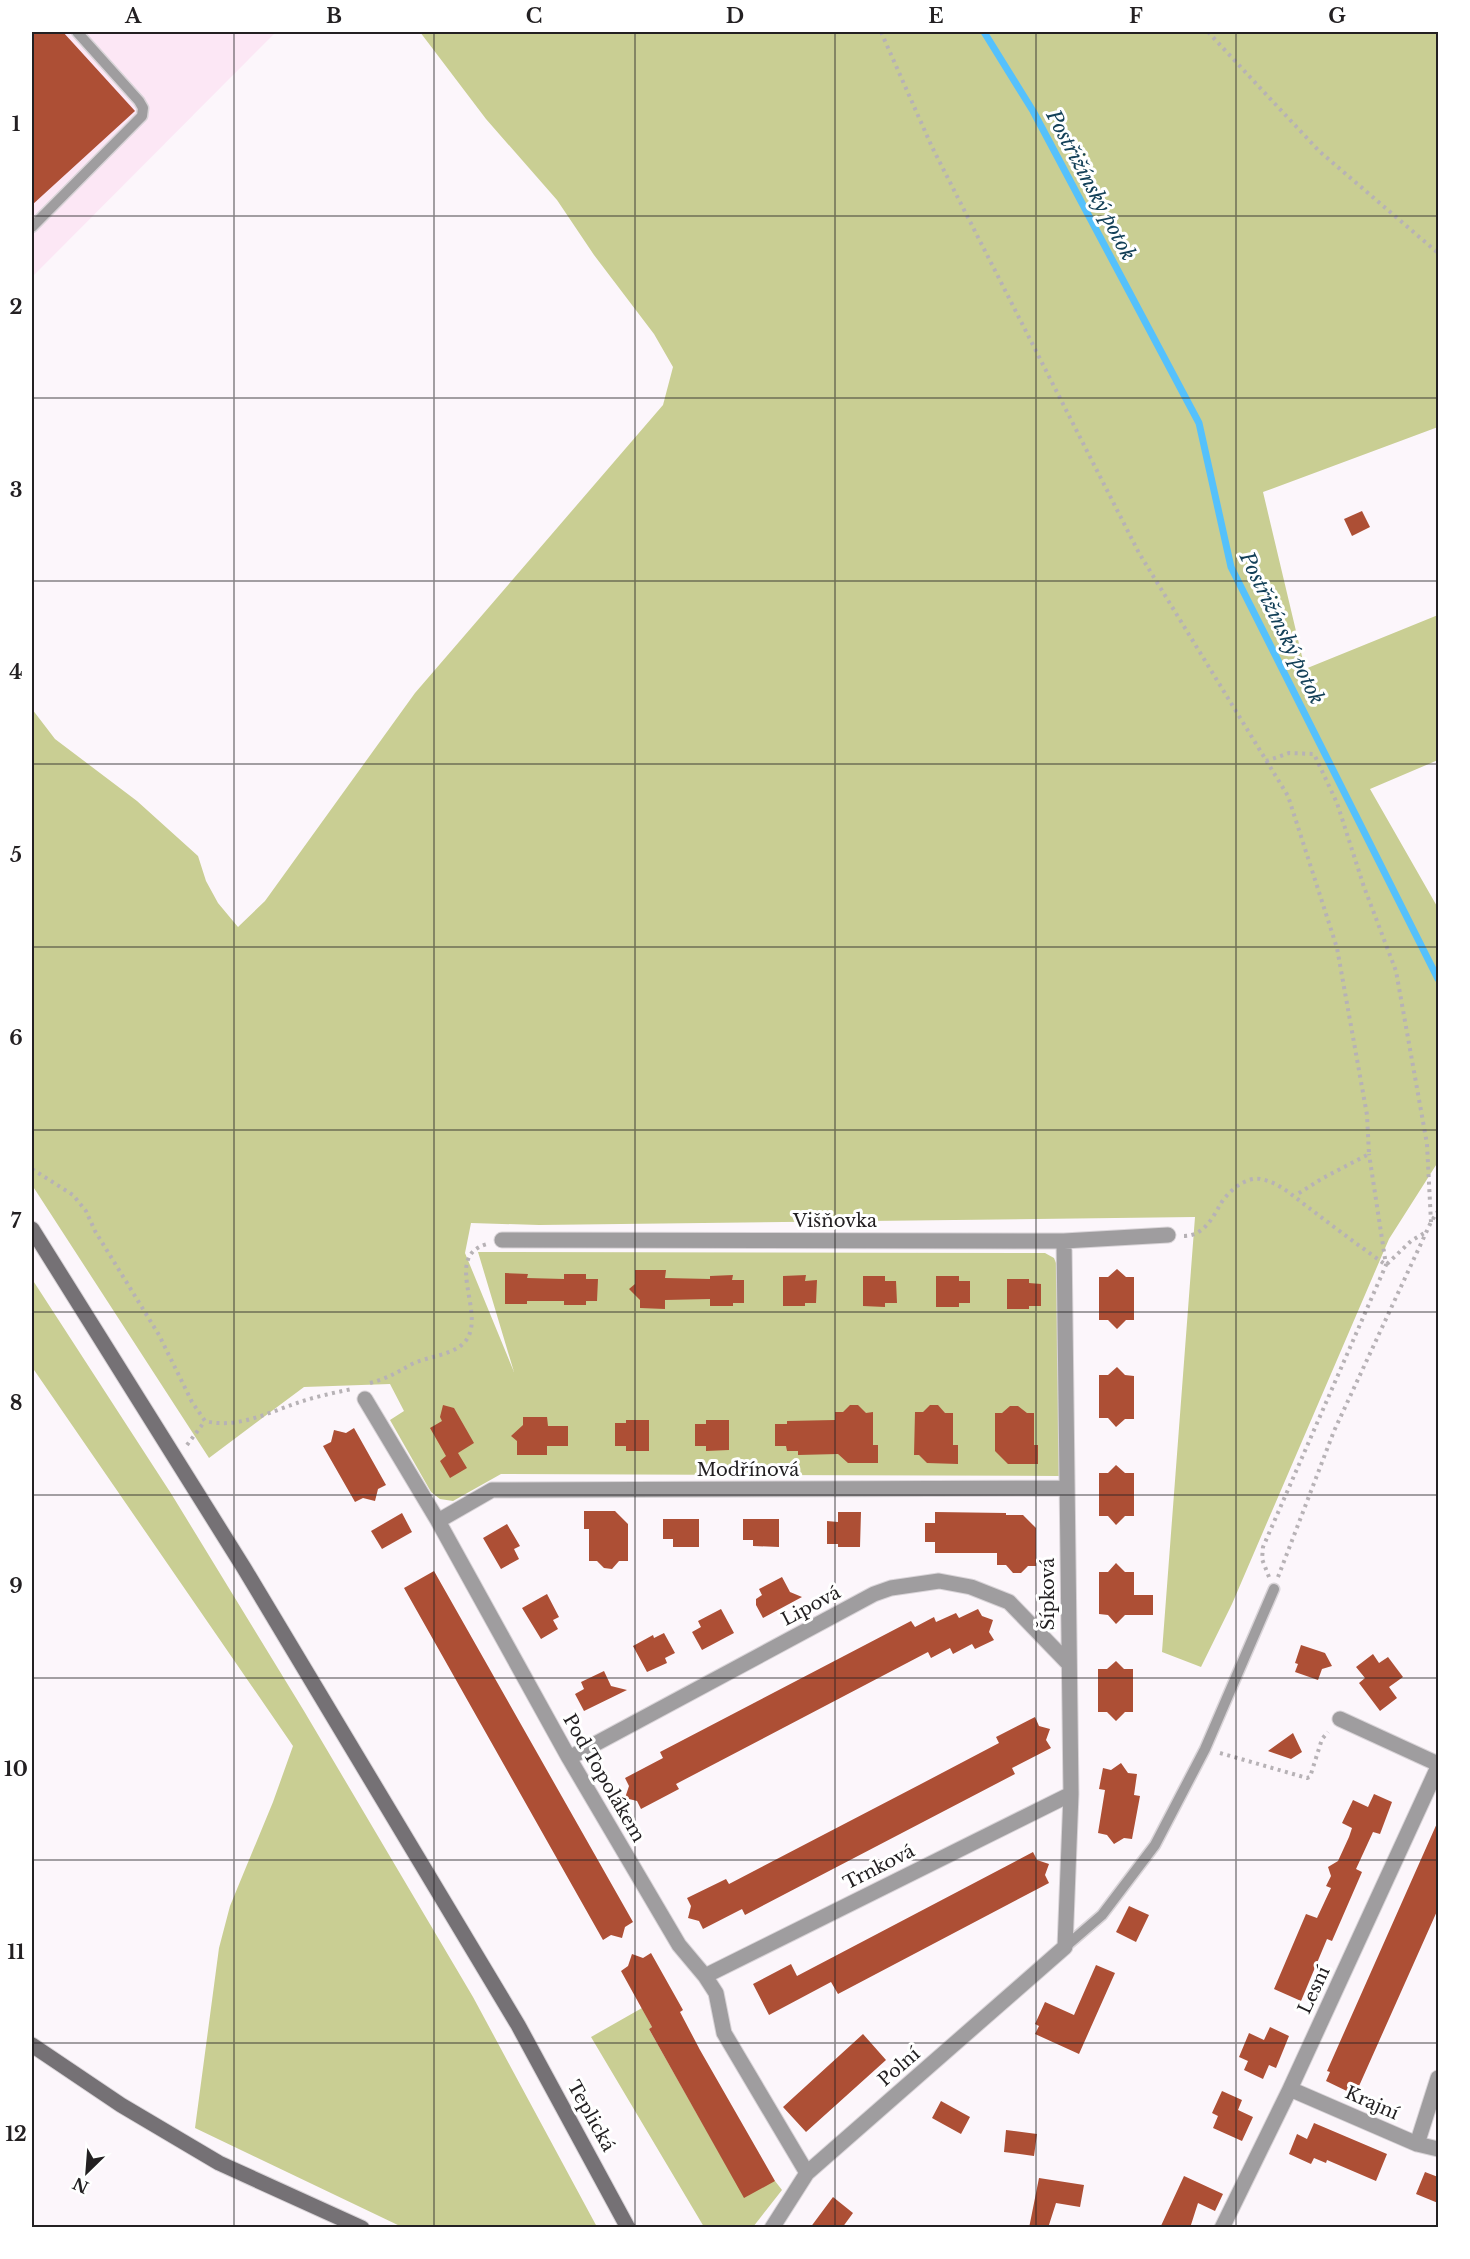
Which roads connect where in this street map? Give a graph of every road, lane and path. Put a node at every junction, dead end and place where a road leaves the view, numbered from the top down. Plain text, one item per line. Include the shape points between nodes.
1 (77, 32) edge
2 (881, 32) edge
3 (1208, 32) edge
4 (32, 227) edge
5 (1438, 253) edge
6 (1266, 761) junction
7 (1369, 1154) junction
8 (32, 1169) edge
9 (1296, 1195) junction
10 (1438, 1211) edge
11 (1431, 1222) junction
12 (32, 1229) edge
13 (1426, 1232) junction
14 (1168, 1235) joint
15 (502, 1240) joint
16 (1064, 1241) junction
17 (1386, 1265) junction
18 (362, 1391) junction
19 (205, 1421) junction
20 (176, 1459) junction
21 (1067, 1488) junction
22 (438, 1521) junction
23 (1274, 1589) junction
24 (1068, 1663) junction
25 (1340, 1719) joint
26 (1205, 1749) junction
27 (569, 1758) junction
28 (1438, 1766) edge
29 (1071, 1794) junction
30 (1065, 1947) junction
31 (705, 1976) junction
32 (32, 2045) edge
33 (1438, 2078) edge
34 (1290, 2089) junction
35 (1417, 2144) junction
36 (1438, 2150) edge
37 (807, 2174) junction
38 (362, 2228) edge
39 (628, 2228) edge
40 (772, 2228) edge
41 (1222, 2228) edge

1 - 4 lane via 139,101 142,116
2 - 6 path via 932,147 1139,553
3 - 5 path via 1319,151
6 - 7 path via 1288,796 1337,948 1367,1115
6 - 11 path via 1289,753 1314,754 1337,802 1396,971 1427,1144
7 - 9 path
7 - 17 path
8 - 19 path via 73,1195 86,1211
9 - 14 path via 1262,1179 1252,1179 1231,1191 1197,1234
9 - 17 path
10 - 11 path
11 - 13 path
12 - 20 main road, Teplická
13 - 17 path
13 - 23 path via 1334,1431
14 - 16 street, Višňovka
15 - 16 street, Višňovka
15 - 18 path via 477,1246 468,1256 468,1338 461,1345
16 - 21 street, Šípková
17 - 23 path via 1263,1547 1262,1559
18 - 19 path via 298,1403 250,1421
18 - 22 street, Pod Topolákem
19 - 20 path
20 - 39 main road, Teplická via 518,2025
21 - 22 street, Modřínová via 492,1490
21 - 24 street, Šípková
22 - 27 street, Pod Topolákem
23 - 26 lane
24 - 27 street, Lipová via 1009,1602 971,1587 939,1581 891,1588
24 - 29 street, Šípková
25 - 26 path via 1322,1739 1307,1778
25 - 28 street
26 - 30 lane via 1145,1860 1102,1915
27 - 31 street, Pod Topolákem via 679,1945
28 - 34 street, Lesní
29 - 30 street, Šípková
29 - 31 street, Trnková
30 - 37 street, Polní
31 - 37 street, Pod Topolákem via 716,1993 724,2033
32 - 38 main road via 219,2163
33 - 35 street
34 - 35 street, Krajní
34 - 41 street, Lesní
35 - 36 street, Krajní
37 - 40 street, Polní

